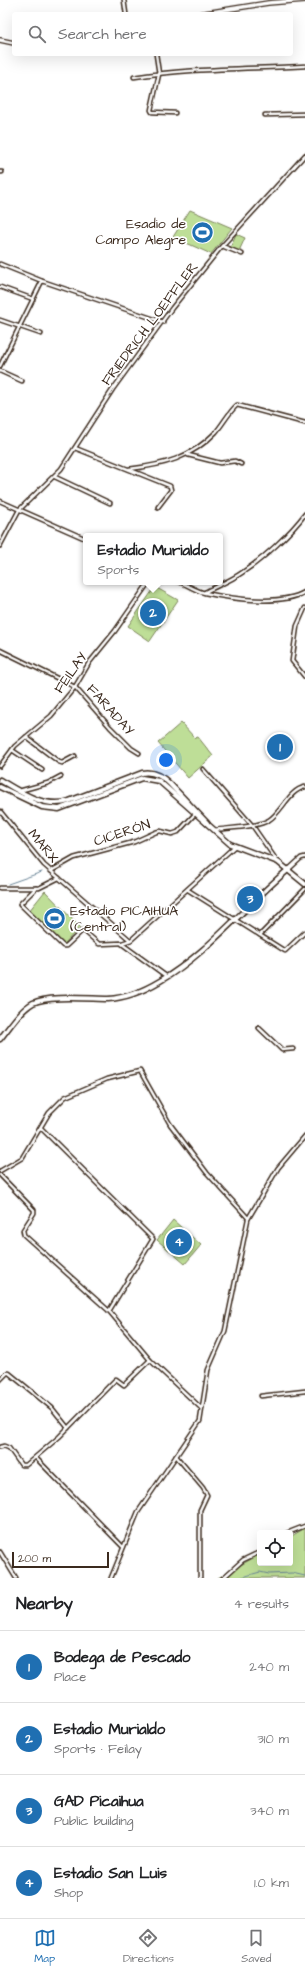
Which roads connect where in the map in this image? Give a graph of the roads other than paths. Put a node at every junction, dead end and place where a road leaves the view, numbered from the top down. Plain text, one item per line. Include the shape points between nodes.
1 (124, 0) edge
2 (305, 0) edge
3 (126, 12) edge
4 (211, 12) edge
5 (0, 40) edge
6 (12, 43) edge
7 (156, 56) edge
8 (305, 66) edge
9 (159, 74) junction
10 (134, 77) dead end
11 (175, 113) dead end
12 (305, 114) edge
13 (265, 115) dead end
14 (305, 155) edge
15 (222, 246) junction
16 (242, 254) dead end
17 (0, 264) edge
18 (42, 281) junction
19 (0, 287) edge
20 (33, 299) junction
21 (0, 320) edge
22 (163, 322) junction
23 (19, 327) junction
24 (41, 334) dead end
25 (0, 366) edge
26 (0, 371) edge
27 (22, 380) dead end
28 (305, 423) edge
29 (75, 448) junction
30 (188, 455) junction
31 (241, 464) dead end
32 (129, 469) junction
33 (55, 477) junction
34 (0, 501) edge
35 (110, 503) dead end
36 (158, 506) dead end
37 (19, 510) junction
38 (305, 514) edge
39 (83, 538) edge
40 (0, 546) edge
41 (223, 582) edge
42 (147, 585) edge
43 (186, 585) edge
44 (218, 585) edge
45 (204, 592) junction
46 (305, 592) edge
47 (305, 608) edge
48 (0, 650) edge
49 (305, 677) edge
50 (76, 687) junction
51 (26, 736) junction
52 (12, 750) junction
53 (139, 753) dead end
54 (75, 756) dead end
55 (0, 766) edge
56 (203, 769) dead end
57 (42, 770) dead end
58 (62, 776) dead end
59 (0, 780) edge
60 (0, 787) edge
61 (305, 788) edge
62 (19, 791) junction
63 (0, 811) edge
64 (194, 814) junction
65 (252, 825) junction
66 (211, 829) junction
67 (234, 846) junction
68 (305, 853) edge
69 (303, 858) edge
70 (278, 862) junction
71 (289, 869) junction
72 (51, 871) junction
73 (59, 878) junction
74 (305, 884) edge
75 (0, 888) edge
76 (36, 888) junction
77 (305, 889) edge
78 (188, 890) junction
79 (234, 921) junction
80 (305, 932) edge
81 (260, 935) junction
82 (130, 940) junction
83 (122, 943) junction
84 (166, 976) junction
85 (259, 1028) dead end
86 (0, 1039) edge
87 (293, 1049) dead end
88 (41, 1128) junction
89 (305, 1136) edge
90 (0, 1171) edge
91 (0, 1175) edge
92 (248, 1218) junction
93 (109, 1311) junction
94 (150, 1360) junction
95 (0, 1380) edge
96 (305, 1391) edge
97 (261, 1396) dead end
98 (201, 1408) junction
99 (68, 1428) junction
100 (0, 1447) edge
101 (176, 1456) junction
102 (36, 1458) junction
103 (305, 1526) edge
104 (293, 1531) edge
105 (123, 1546) junction
106 (0, 1552) edge
107 (257, 1553) edge
108 (16, 1578) edge
109 (111, 1578) edge
110 (200, 1578) edge
111 (223, 1578) edge

1 - 3 street
2 - 4 street
5 - 6 street
7 - 9 street
8 - 9 street via 227,68
9 - 10 street
9 - 11 street via 150,110
12 - 13 street
14 - 15 street, FRIEDRICH LOEFFLER
15 - 16 street
15 - 22 street, FRIEDRICH LOEFFLER
17 - 18 street
18 - 20 street
18 - 22 street
19 - 20 street
20 - 23 street
21 - 23 street
22 - 29 street, FRIEDRICH LOEFFLER via 112,389
23 - 24 street
23 - 25 street
26 - 27 street
28 - 30 street via 237,405 210,437
29 - 32 street
29 - 33 street, FRIEDRICH LOEFFLER
30 - 31 street via 220,463 234,461
30 - 32 street
32 - 36 street via 171,487
33 - 35 street
33 - 37 street, FRIEDRICH LOEFFLER
34 - 37 street
37 - 39 street
37 - 40 street, FRIEDRICH LOEFFLER
38 - 41 street via 254,564
42 - 50 street, FEILAY via 89,663
43 - 45 street
44 - 45 street
45 - 46 street via 275,600 299,596
47 - 49 street via 297,626 292,661
48 - 50 street, FARADAY
50 - 51 street, FEILAY via 51,716
50 - 53 street, FARADAY via 110,727
51 - 52 street, FEILAY
51 - 54 street via 59,762
52 - 55 street, FEILAY
52 - 57 street
56 - 65 street
58 - 62 street
59 - 62 main road
60 - 64 main road via 42,807 59,809 142,778 151,779 159,781
61 - 65 street via 296,792 271,820 261,825
62 - 66 main road via 46,802 62,803 142,773 153,773 164,778
63 - 72 street, MARX
64 - 66 main road
64 - 72 street, CICERÓN via 178,832 156,832 134,842 74,858
65 - 66 street
65 - 70 street
66 - 67 main road
67 - 70 main road
67 - 78 street
68 - 69 street
69 - 71 street
70 - 71 main road
71 - 74 main road
71 - 79 main road
72 - 73 street, MARX
73 - 76 street, MARX via 42,888
73 - 82 street
75 - 76 street
76 - 83 street via 20,904 63,946 82,930 99,944
77 - 81 street
78 - 79 street
78 - 82 street
79 - 81 street
79 - 84 main road via 204,948
80 - 81 street via 285,951
82 - 83 street
83 - 84 street
84 - 86 main road via 135,993 110,998 34,1002
85 - 87 street via 282,1050
88 - 90 street via 22,1158
88 - 92 street via 49,1113 65,1098 107,1079 140,1071 170,1124 207,1173
88 - 93 street via 153,1239
89 - 92 street via 278,1168
91 - 93 street via 34,1210 23,1230 24,1235
92 - 98 street via 231,1307 225,1331 208,1370
93 - 94 street
94 - 98 street
94 - 99 street via 124,1385 116,1379
95 - 99 street via 9,1372 52,1408
96 - 97 street
98 - 101 street via 200,1421
99 - 102 street
100 - 102 street via 9,1448 22,1465
101 - 105 street via 138,1512
101 - 110 street via 207,1495 200,1510
102 - 105 street
103 - 104 street
105 - 109 street
106 - 108 street
107 - 111 street via 243,1560

